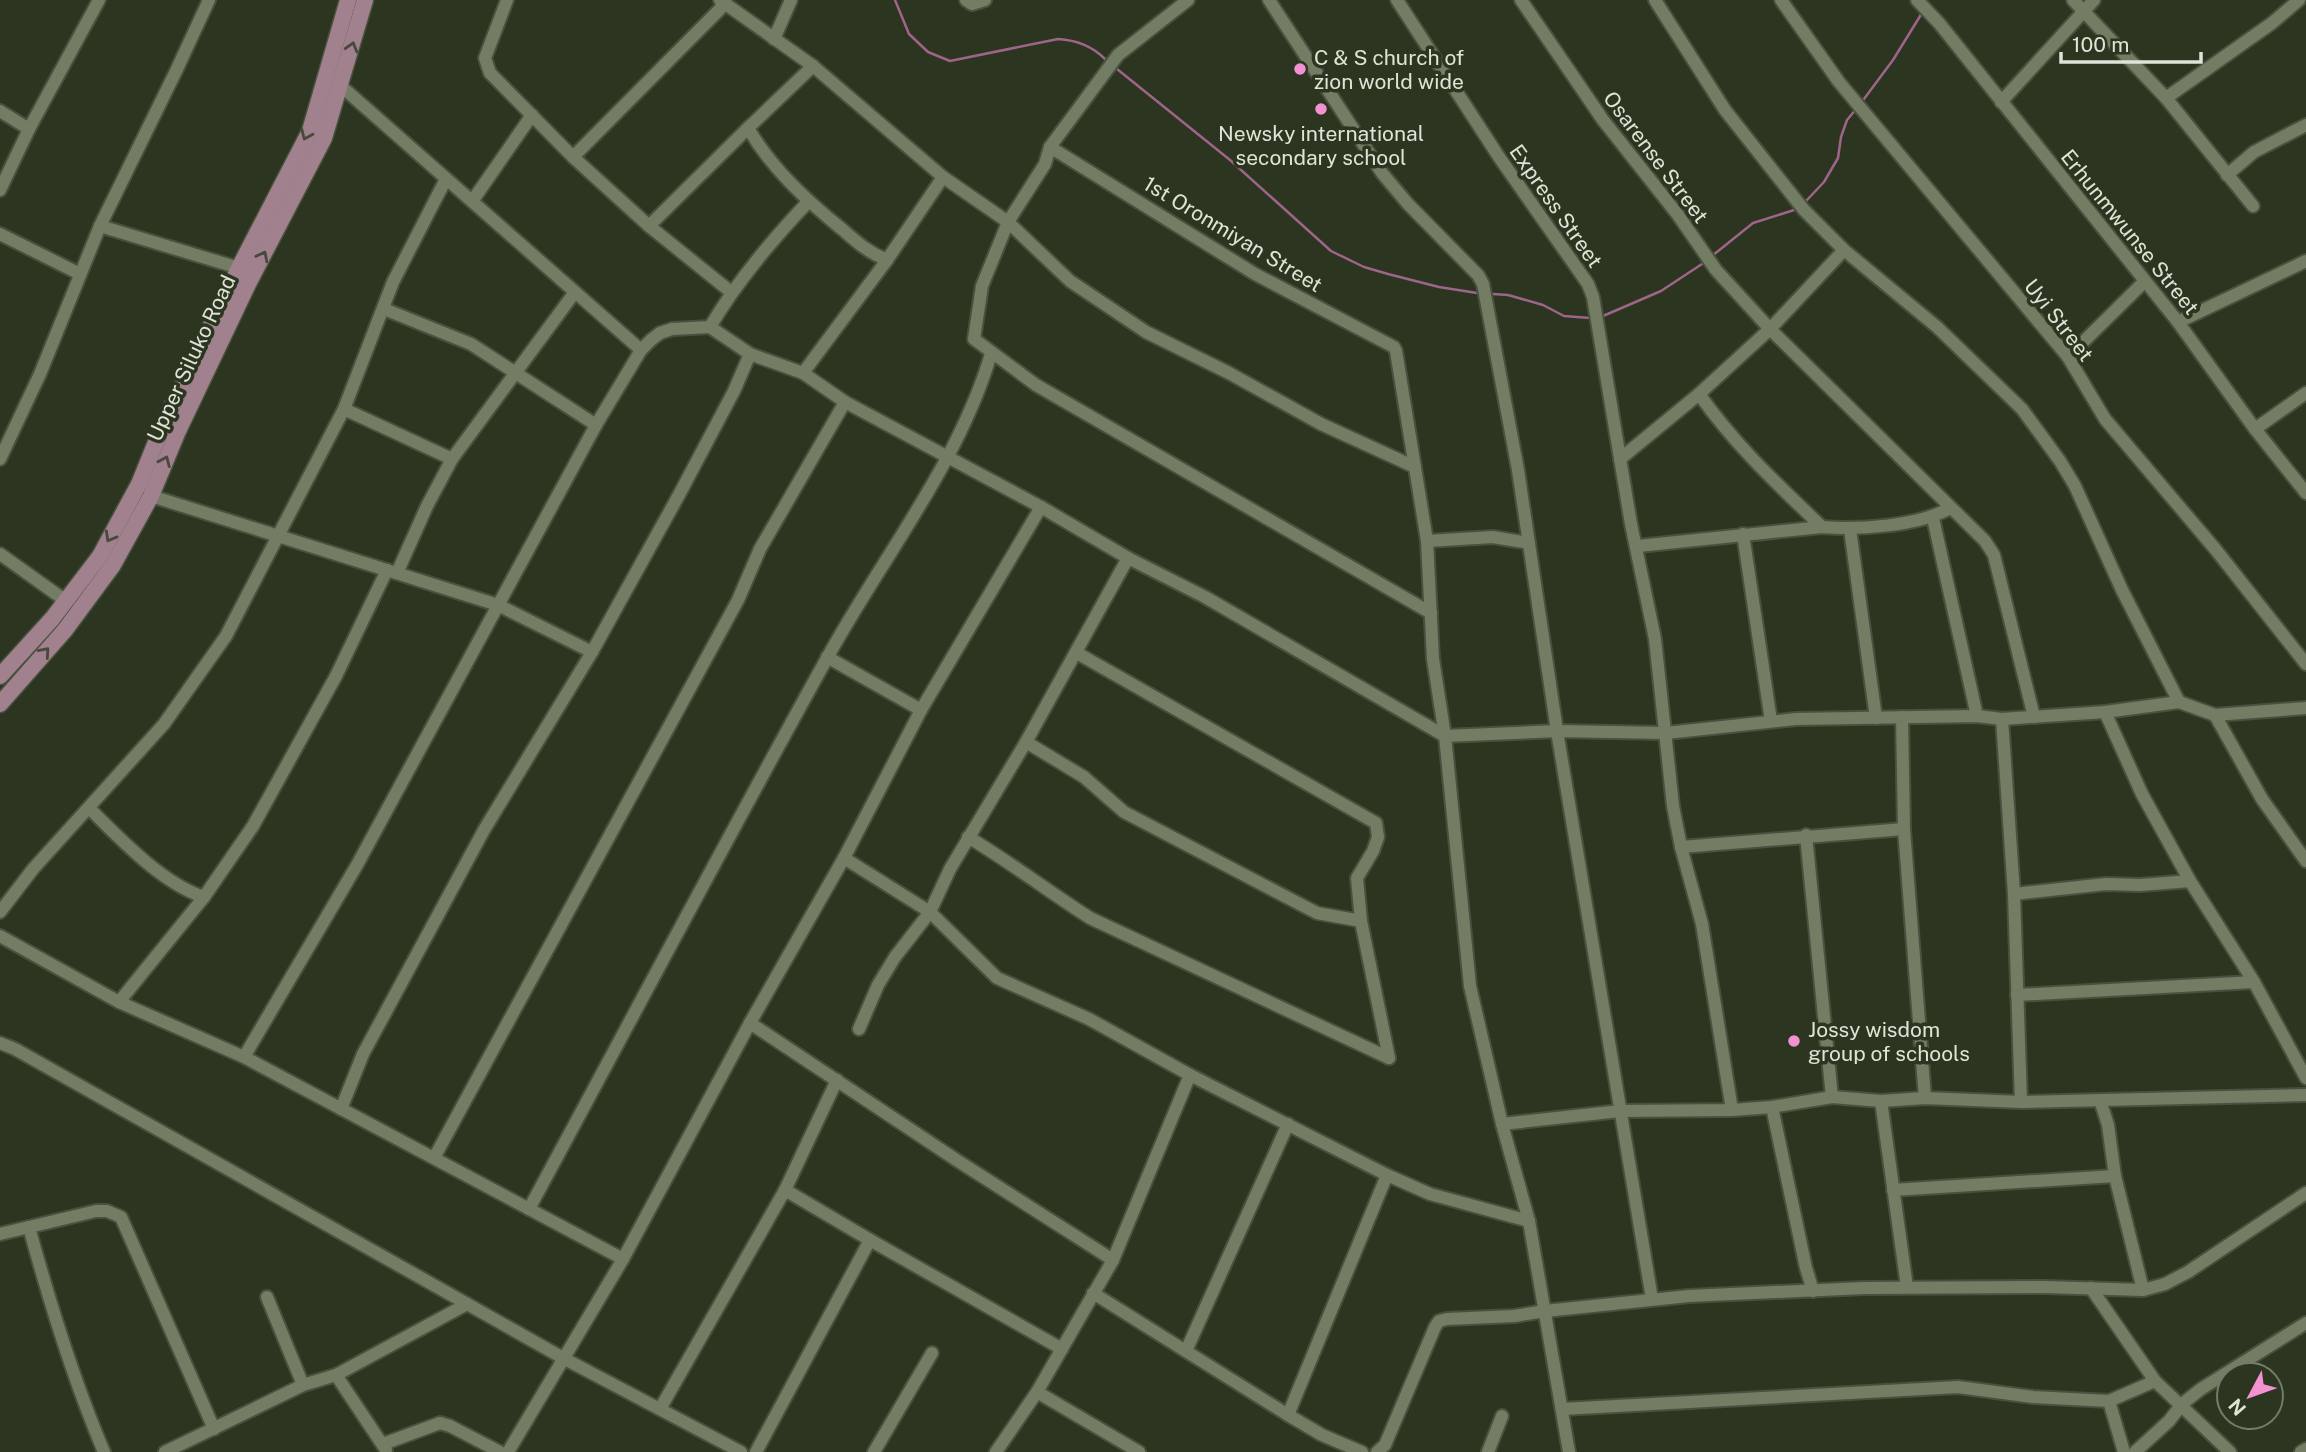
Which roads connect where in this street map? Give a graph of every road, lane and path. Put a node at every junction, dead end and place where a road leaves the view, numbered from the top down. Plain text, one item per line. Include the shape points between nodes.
1 (99, 0) edge
2 (209, 0) edge
3 (348, 0) edge
4 (365, 0) edge
5 (507, 0) edge
6 (791, 0) edge
7 (1188, 0) edge
8 (1269, 0) edge
9 (1397, 0) edge
10 (1521, 0) edge
11 (1655, 0) edge
12 (1782, 0) edge
13 (2073, 0) edge
14 (2094, 0) edge
15 (2299, 0) edge
16 (723, 2) edge
17 (1922, 5) edge
18 (2084, 12) junction
19 (774, 39) junction
20 (813, 66) junction
21 (341, 86) junction
22 (2166, 98) junction
23 (2001, 102) junction
24 (0, 111) edge
25 (532, 115) junction
26 (2306, 125) edge
27 (748, 128) junction
28 (29, 129) junction
29 (1050, 147) junction
30 (573, 157) junction
31 (2227, 175) junction
32 (943, 177) junction
33 (446, 178) junction
34 (0, 190) edge
35 (473, 200) junction
36 (808, 202) junction
37 (2253, 206) dead end
38 (1008, 222) junction
39 (100, 226) junction
40 (649, 226) junction
41 (0, 234) edge
42 (1844, 250) junction
43 (887, 260) junction
44 (2306, 261) edge
45 (239, 268) junction
46 (80, 274) junction
47 (2145, 281) junction
48 (575, 292) junction
49 (731, 292) junction
50 (384, 309) junction
51 (2178, 322) junction
52 (710, 327) junction
53 (1770, 329) junction
54 (641, 351) junction
55 (750, 354) junction
56 (991, 354) junction
57 (2068, 357) junction
58 (516, 373) junction
59 (803, 373) junction
60 (2306, 393) edge
61 (1699, 394) junction
62 (845, 402) junction
63 (344, 409) junction
64 (596, 425) junction
65 (2255, 429) junction
66 (947, 457) junction
67 (452, 458) junction
68 (0, 459) edge
69 (1620, 459) junction
70 (1415, 467) junction
71 (2306, 493) edge
72 (151, 496) junction
73 (1041, 507) junction
74 (1950, 508) junction
75 (1933, 518) junction
76 (1822, 527) junction
77 (1850, 529) junction
78 (1743, 534) junction
79 (279, 536) junction
80 (1427, 541) junction
81 (1529, 543) junction
82 (1637, 546) junction
83 (0, 554) edge
84 (1128, 558) junction
85 (392, 571) junction
86 (66, 601) junction
87 (498, 605) junction
88 (1431, 612) junction
89 (592, 652) junction
90 (1077, 653) junction
91 (827, 657) junction
92 (2306, 664) edge
93 (0, 676) edge
94 (2179, 702) junction
95 (0, 704) edge
96 (2306, 708) edge
97 (921, 710) junction
98 (2105, 712) junction
99 (2215, 715) junction
100 (1977, 716) junction
101 (1902, 717) junction
102 (2034, 717) junction
103 (1876, 718) junction
104 (2002, 719) junction
105 (1771, 721) junction
106 (1557, 731) junction
107 (1665, 733) junction
108 (1445, 736) junction
109 (1026, 742) junction
110 (89, 808) junction
111 (1904, 829) junction
112 (1807, 835) junction
113 (968, 837) junction
114 (1681, 847) junction
115 (844, 858) junction
116 (2306, 861) edge
117 (2190, 881) junction
118 (2014, 894) junction
119 (204, 897) junction
120 (0, 912) edge
121 (930, 912) junction
122 (1361, 921) junction
123 (0, 936) edge
124 (2254, 982) junction
125 (2017, 995) junction
126 (119, 1002) junction
127 (751, 1023) junction
128 (859, 1029) dead end
129 (0, 1043) edge
130 (244, 1057) junction
131 (1190, 1075) junction
132 (2306, 1078) edge
133 (837, 1080) junction
134 (2306, 1095) edge
135 (1832, 1097) junction
136 (1925, 1098) junction
137 (2100, 1100) junction
138 (1881, 1101) junction
139 (2021, 1101) junction
140 (1772, 1107) junction
141 (341, 1109) junction
142 (1732, 1110) junction
143 (1620, 1111) junction
144 (1288, 1124) junction
145 (1502, 1124) junction
146 (434, 1158) junction
147 (1387, 1175) junction
148 (2115, 1176) junction
149 (785, 1190) junction
150 (1894, 1190) junction
151 (2306, 1193) edge
152 (529, 1209) junction
153 (1530, 1221) junction
154 (29, 1227) junction
155 (0, 1234) edge
156 (870, 1240) junction
157 (623, 1259) junction
158 (1113, 1260) junction
159 (1907, 1287) junction
160 (2091, 1288) junction
161 (2143, 1290) junction
162 (1813, 1291) junction
163 (1093, 1293) junction
164 (267, 1297) dead end
165 (1652, 1299) junction
166 (467, 1304) junction
167 (1545, 1311) junction
168 (2306, 1323) edge
169 (1062, 1349) junction
170 (1186, 1351) junction
171 (932, 1353) dead end
172 (562, 1358) junction
173 (336, 1375) junction
174 (2155, 1381) junction
175 (303, 1385) junction
176 (1037, 1392) junction
177 (2109, 1401) junction
178 (2182, 1404) junction
179 (660, 1409) junction
180 (1562, 1409) junction
181 (1288, 1415) junction
182 (1502, 1416) dead end
183 (214, 1429) junction
184 (385, 1448) edge
185 (2306, 1449) edge
186 (104, 1452) edge
187 (165, 1452) edge
188 (500, 1452) edge
189 (508, 1452) edge
190 (741, 1452) edge
191 (756, 1452) edge
192 (874, 1452) edge
193 (996, 1452) edge
194 (1139, 1452) edge
195 (1363, 1452) edge
196 (1377, 1452) edge
197 (1488, 1452) edge
198 (1569, 1452) edge
199 (2124, 1452) edge
200 (2135, 1452) edge
201 (2230, 1452) edge
202 (2301, 1452) edge

1 - 28 street
2 - 39 street
3 -> 45 main road, Upper Siluko Road via 310,131
21 -> 4 main road, Upper Siluko Road
5 - 25 street via 486,64
6 - 19 street
7 - 29 street via 1118,55
8 - 81 street via 1382,173 1483,284
9 - 69 street, Express Street via 1588,284
10 - 53 street, Osarense Street via 1701,251
11 - 42 street via 1725,110 1804,210
12 - 57 street, Uyi Street via 1858,105
13 - 18 street
14 - 18 street
15 - 22 street
16 - 19 street
16 - 30 street
17 - 23 street, Erhunmwunse Street
18 - 22 street
18 - 23 street
19 - 20 street
20 - 27 street
20 - 32 street
21 - 33 street
72 -> 21 main road, Upper Siluko Road via 178,431 324,138
22 - 31 street
23 - 47 street, Erhunmwunse Street
24 - 28 street
25 - 30 street
25 - 35 street
26 - 31 street via 2254,152
27 - 36 street via 762,152
27 - 40 street
28 - 34 street
29 - 38 street via 1045,164
29 - 70 street, 1st Oronmiyan Street via 1255,274 1394,346
30 - 40 street
31 - 37 street
32 - 38 street
32 - 43 street
33 - 35 street
33 - 50 street via 404,257
35 - 48 street
36 - 43 street via 869,253
36 - 49 street
38 - 56 street via 982,286 974,339
38 - 70 street via 1070,281 1146,332 1321,424
39 - 45 street
39 - 46 street
40 - 49 street
41 - 46 street
42 - 53 street
42 - 94 street via 1937,327 2030,419 2075,486
43 - 59 street
44 - 51 street
45 -> 86 main road, Upper Siluko Road via 139,484 100,556
46 - 68 street
47 - 51 street, Erhunmwunse Street
47 - 57 street
48 - 54 street
48 - 58 street
49 - 52 street
50 - 58 street via 471,344
50 - 63 street
51 - 65 street, Erhunmwunse Street
52 - 54 street via 660,333
52 - 55 street
53 - 61 street
53 - 74 street, Osarense Street
54 - 64 street
55 - 59 street
55 - 89 street
56 - 66 street via 979,393
56 - 88 street via 1036,385
57 - 92 street, Uyi Street via 2105,419
58 - 64 street
58 - 67 street
59 - 62 street
60 - 65 street
61 - 69 street
61 - 76 street via 1751,460
62 - 66 street
62 - 146 street via 766,539 738,600
63 - 67 street
63 - 79 street
64 - 87 street
65 - 71 street, Erhunmwunse Street
66 - 73 street
66 - 91 street
67 - 85 street
69 - 82 street, Express Street
70 - 80 street
72 - 79 street
95 -> 72 main road, Upper Siluko Road via 113,565
73 - 84 street
73 - 97 street
74 - 75 street
74 - 102 street, Osarense Street via 1994,555
75 - 77 street
75 - 100 street
76 - 77 street
76 - 78 street
77 - 103 street
78 - 82 street
78 - 105 street
79 - 85 street
79 - 110 street via 226,636 164,724
80 - 81 street via 1484,537
80 - 88 street
81 - 106 street
82 - 107 street, Express Street via 1655,639
83 - 86 street
84 - 90 street
84 - 108 street via 1205,597
85 - 87 street
85 - 119 street via 253,826
86 - 93 main road, Upper Siluko Road
87 - 89 street
87 - 130 street via 357,865
88 - 108 street
89 - 141 street via 478,842 363,1054
90 - 109 street
90 - 122 street via 1376,823 1378,837 1357,878
91 - 97 street
91 - 152 street
94 - 98 street
94 - 99 street
96 - 99 street
97 - 115 street
98 - 102 street
98 - 117 street
99 - 116 street via 2262,799
100 - 101 street
100 - 104 street
101 - 103 street
101 - 111 street
102 - 104 street
103 - 105 street
104 - 118 street
105 - 107 street
106 - 107 street
106 - 108 street
106 - 143 street
107 - 114 street, Express Street
108 - 145 street via 1470,986
109 - 113 street
109 - 122 street via 1084,777 1124,812 1317,912
110 - 119 street via 186,891
110 - 120 street
111 - 112 street
111 - 136 street
112 - 114 street
112 - 135 street
113 - 121 street
113 - 122 street via 1090,918 1389,1058
114 - 142 street, Express Street via 1702,923
115 - 121 street
115 - 127 street
117 - 118 street
117 - 124 street
118 - 125 street
119 - 126 street
121 - 128 street via 884,974
121 - 131 street via 997,978 1089,1019
123 - 126 street
124 - 125 street
124 - 132 street
125 - 139 street
126 - 130 street
127 - 133 street
127 - 157 street
129 - 166 street
130 - 141 street
131 - 144 street
131 - 158 street
133 - 149 street
133 - 158 street
134 - 137 street
135 - 138 street
135 - 140 street
136 - 138 street
136 - 139 street
137 - 139 street
137 - 148 street
138 - 150 street
140 - 142 street
140 - 162 street
141 - 146 street
142 - 143 street
143 - 145 street
143 - 165 street
144 - 147 street
144 - 170 street
145 - 153 street
146 - 152 street
147 - 153 street via 1430,1194
147 - 181 street
148 - 150 street
148 - 161 street
149 - 156 street
149 - 179 street
150 - 159 street
151 - 161 street via 2188,1272
152 - 157 street
153 - 167 street
154 - 155 street
154 - 183 street via 96,1211 121,1217
154 - 186 street via 52,1311
156 - 169 street
156 - 191 street
157 - 172 street
158 - 163 street
159 - 160 street
159 - 162 street
160 - 161 street
160 - 174 street
162 - 165 street
163 - 169 street
163 - 170 street
164 - 175 street
165 - 167 street
166 - 172 street
166 - 173 street
167 - 180 street
167 - 196 street via 1439,1321 1385,1446
168 - 178 street
169 - 176 street
170 - 181 street
171 - 192 street
172 - 179 street
172 - 189 street
173 - 175 street
173 - 184 street
174 - 177 street
174 - 178 street
175 - 183 street
176 - 193 street
176 - 194 street
177 - 180 street via 1958,1387
177 - 199 street
178 - 200 street
178 - 201 street
179 - 190 street
180 - 198 street
181 - 195 street
182 - 197 street
183 - 187 street
184 - 188 street via 439,1423
185 - 202 street

